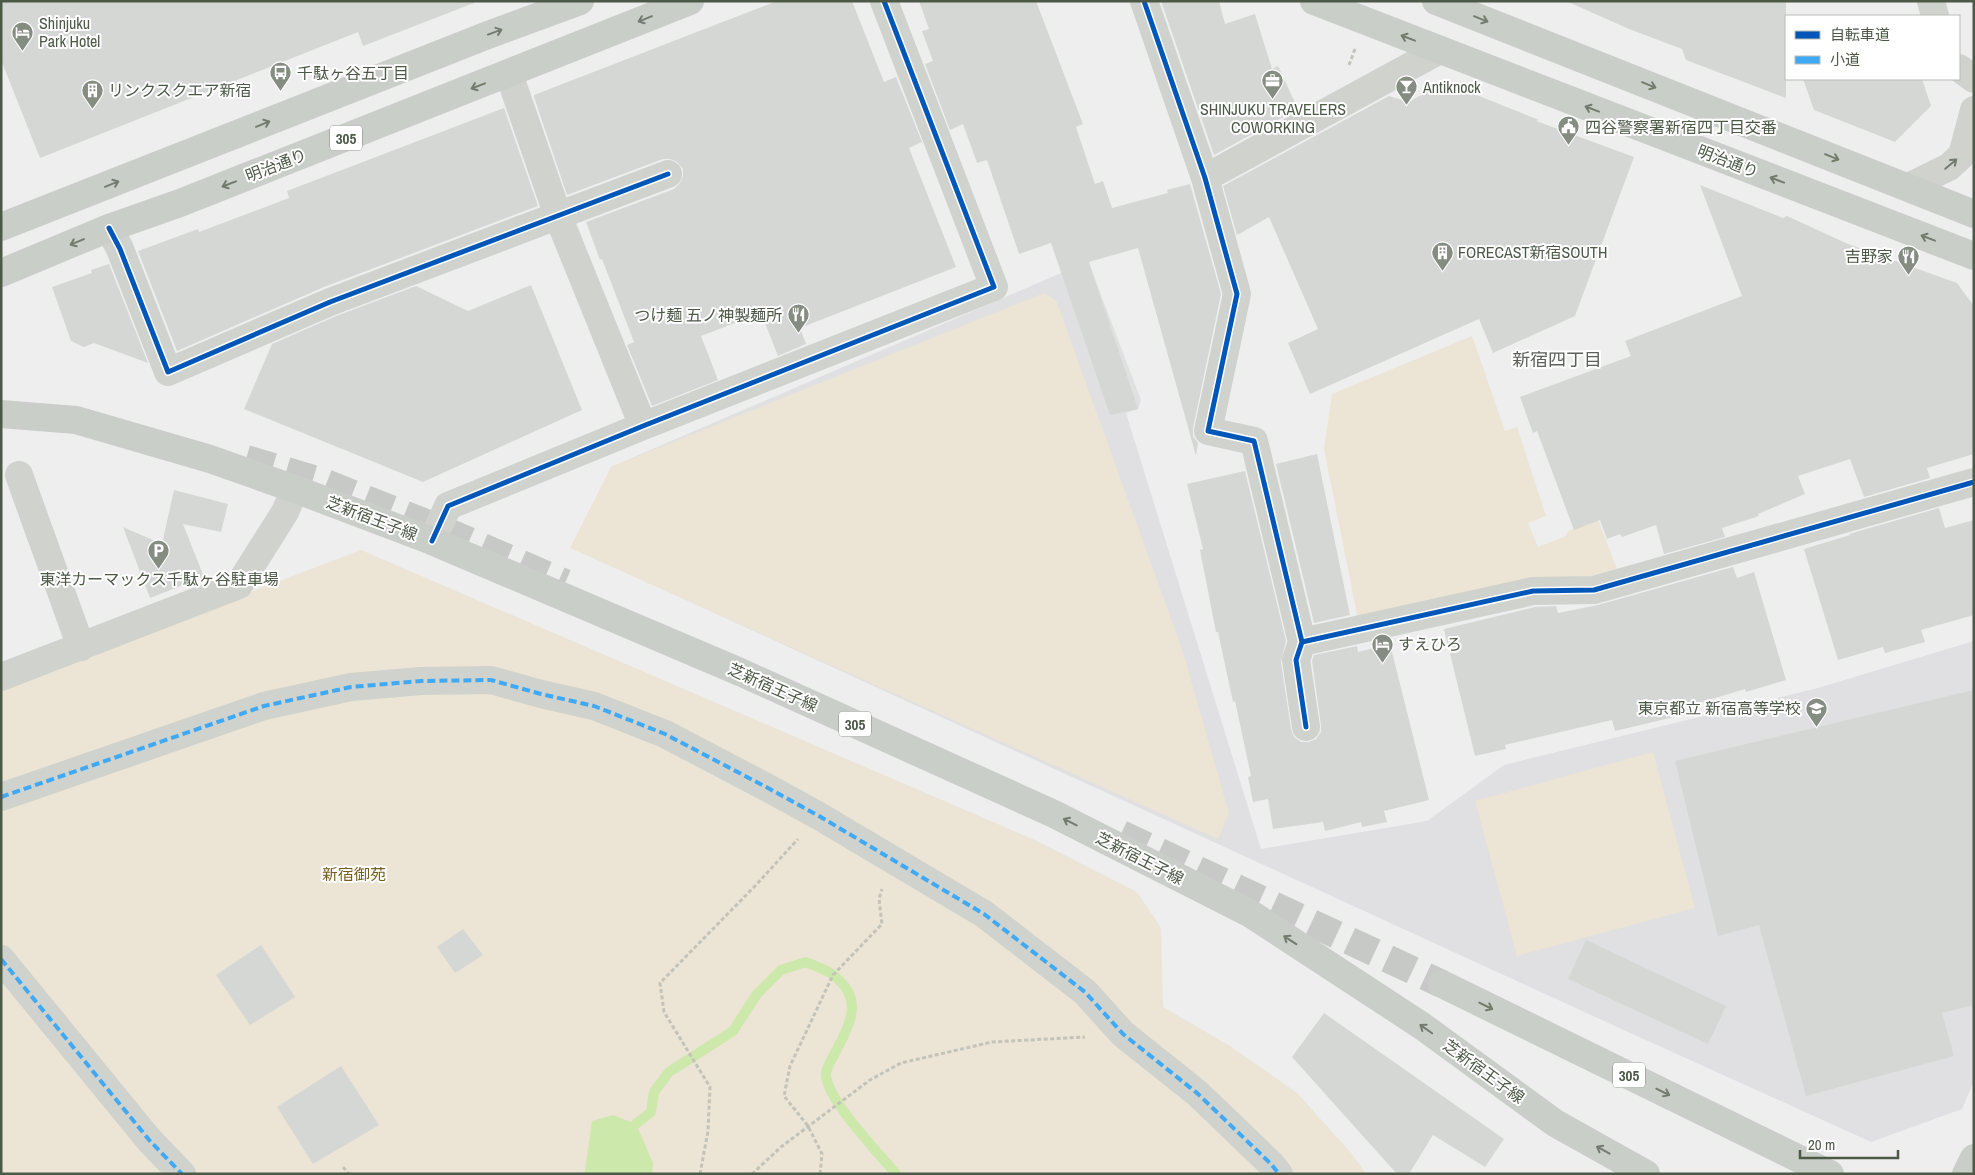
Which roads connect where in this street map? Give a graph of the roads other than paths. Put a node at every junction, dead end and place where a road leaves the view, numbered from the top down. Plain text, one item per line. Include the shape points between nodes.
1 (580, 1) edge
2 (690, 1) edge
3 (884, 1) edge
4 (1144, 1) edge
5 (1314, 1) edge
6 (1436, 1) edge
7 (1931, 1) edge
8 (1936, 15) edge
9 (1440, 50) junction
10 (1960, 69) edge
11 (509, 74) junction
12 (1974, 80) edge
13 (1974, 110) edge
14 (668, 174) dead end
15 (1205, 178) junction
16 (1908, 187) junction
17 (1974, 214) edge
18 (558, 216) junction
19 (1, 227) edge
20 (109, 228) junction
21 (1974, 256) edge
22 (1, 273) edge
23 (1, 414) edge
24 (643, 426) junction
25 (19, 475) dead end
26 (1974, 482) edge
27 (295, 488) junction
28 (432, 541) junction
29 (1302, 642) junction
30 (81, 647) junction
31 (1, 677) edge
32 (1306, 727) dead end
33 (1, 797) edge
34 (1, 959) edge
35 (1442, 984) tunnel mouth
36 (1974, 1158) edge
37 (182, 1174) edge
38 (1279, 1174) edge
39 (1646, 1174) edge
40 (1830, 1174) edge
41 (1966, 1174) edge

19 -> 1 main road
2 -> 11 main road, 明治通り / 305
3 - 24 street via 994,287
4 - 15 street
9 -> 5 main road, 明治通り
6 -> 16 main road
7 - 8 street
9 - 15 street
21 -> 9 main road, 明治通り
10 - 12 street
11 - 18 street
11 -> 20 main road, 明治通り / 305
16 -> 13 street via 1949,167 1962,154
14 - 18 street
15 - 29 street via 1237,294 1208,431 1254,441
16 - 17 main road
18 - 20 street via 330,302 168,372
18 - 24 street
20 -> 22 main road, 明治通り / 305
23 - 27 main road, 芝新宿王子線 / 305 via 76,420 210,458
24 - 28 street via 448,506
25 - 30 street
26 - 29 street via 1594,590 1533,591
27 - 28 main road, 芝新宿王子線 / 305
27 - 30 street via 285,512 239,585
39 -> 28 main road, 芝新宿王子線 / 305 via 1554,1123 1422,1026 1251,914 1045,810 740,672
29 - 32 street via 1296,660
30 - 31 street
33 - 38 street via 264,706 351,687 490,680 594,706 665,734 819,816 984,914 1085,992 1123,1034 1197,1093
34 - 37 street via 150,1141
35 -> 40 main road, 305
36 - 41 main road

